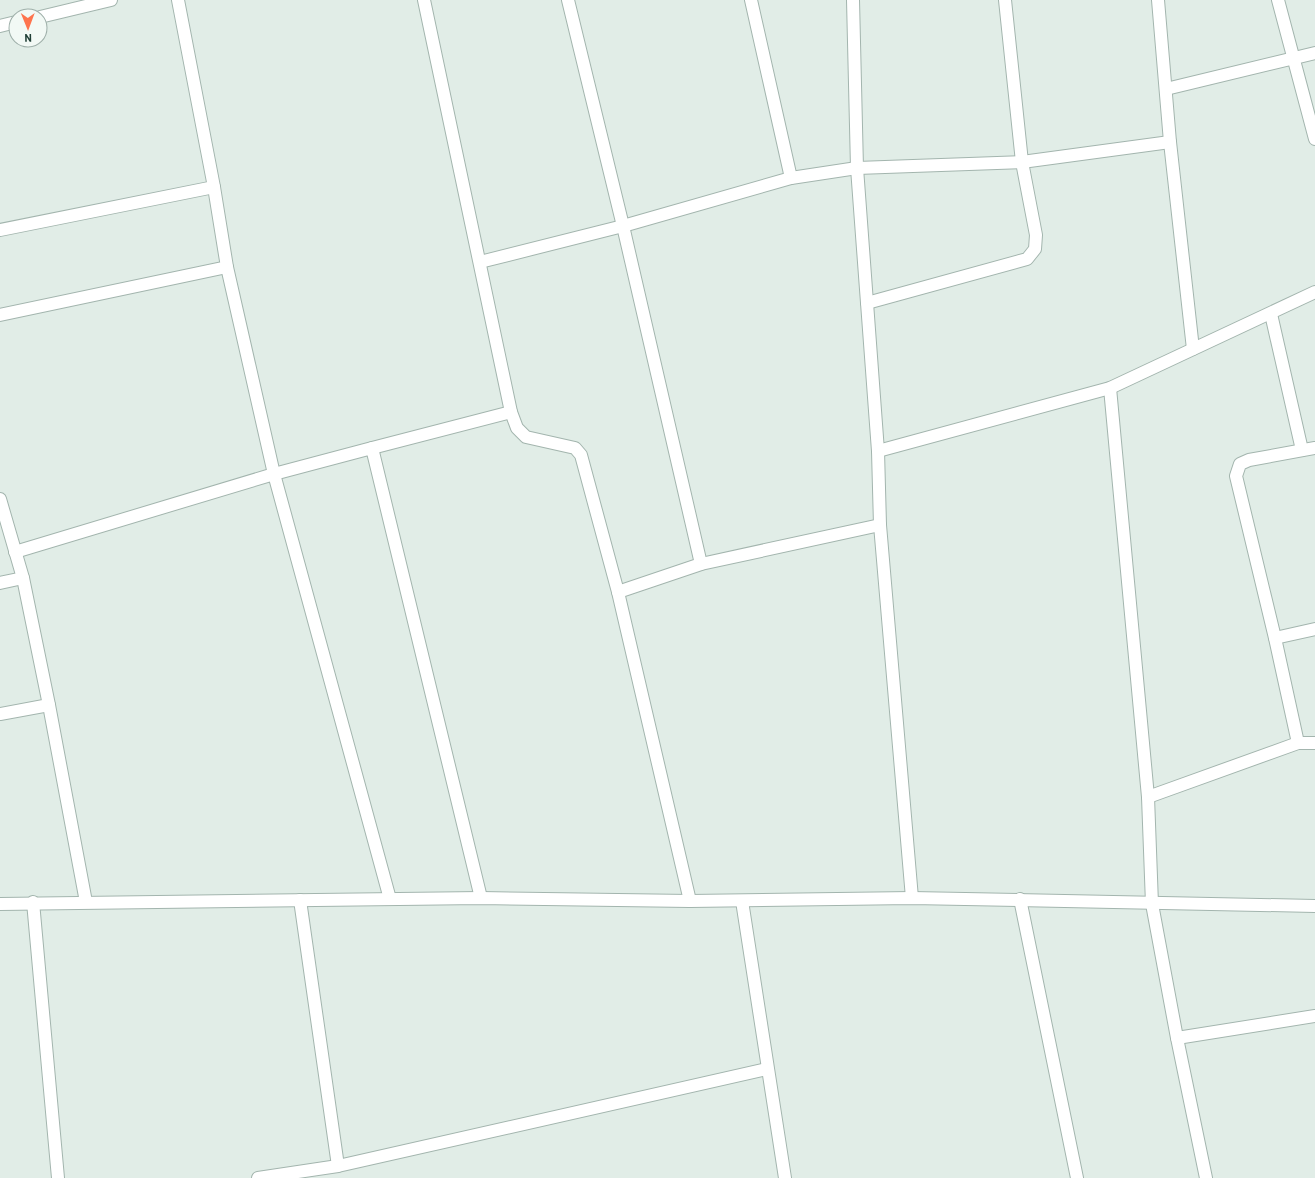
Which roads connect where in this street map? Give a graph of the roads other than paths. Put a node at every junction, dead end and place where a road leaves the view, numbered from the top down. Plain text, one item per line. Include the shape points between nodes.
1 (111, 0) edge
2 (178, 0) edge
3 (424, 0) edge
4 (568, 0) edge
5 (751, 0) edge
6 (853, 0) edge
7 (1005, 0) edge
8 (1158, 0) edge
9 (1278, 0) edge
10 (48, 15) edge
11 (1315, 53) edge
12 (1294, 60) junction
13 (1166, 89) junction
14 (1315, 140) edge
15 (1170, 142) junction
16 (1022, 162) junction
17 (857, 168) junction
18 (791, 178) junction
19 (214, 187) junction
20 (623, 226) junction
21 (0, 230) edge
22 (480, 262) junction
23 (227, 267) junction
24 (1315, 292) edge
25 (866, 303) junction
26 (1271, 314) junction
27 (0, 315) edge
28 (1193, 349) junction
29 (1110, 388) junction
30 (511, 412) junction
31 (372, 448) junction
32 (1315, 448) edge
33 (1302, 450) junction
34 (878, 451) junction
35 (274, 474) junction
36 (0, 499) edge
37 (880, 525) junction
38 (15, 552) junction
39 (701, 564) junction
40 (23, 578) junction
41 (0, 583) edge
42 (618, 592) junction
43 (1315, 629) edge
44 (1275, 638) junction
45 (49, 705) junction
46 (0, 714) edge
47 (1298, 743) junction
48 (1315, 743) edge
49 (1148, 797) junction
50 (481, 898) junction
51 (912, 898) junction
52 (390, 899) junction
53 (1020, 899) junction
54 (300, 900) junction
55 (742, 900) junction
56 (690, 901) junction
57 (33, 902) junction
58 (86, 902) junction
59 (0, 904) edge
60 (1152, 904) junction
61 (1315, 906) edge
62 (1315, 1016) edge
63 (1176, 1038) junction
64 (767, 1069) junction
65 (338, 1166) junction
66 (58, 1178) edge
67 (258, 1178) edge
68 (785, 1178) edge
69 (1077, 1178) edge
70 (1206, 1178) edge

1 - 10 street
2 - 19 street
3 - 22 street
4 - 20 street
5 - 18 street
6 - 17 street
7 - 16 street
8 - 13 street
9 - 12 street
11 - 12 street
12 - 13 street
12 - 14 street
13 - 15 street
15 - 16 street
15 - 28 street
16 - 17 street
16 - 25 street via 1036,236 1035,249 1027,259
17 - 18 street
17 - 25 street
18 - 20 street
19 - 21 street
19 - 23 street
20 - 22 street
20 - 39 street
22 - 30 street
23 - 27 street
23 - 35 street
24 - 26 street
25 - 34 street
26 - 28 street
26 - 33 street
28 - 29 street
29 - 34 street
29 - 49 street
30 - 31 street
30 - 42 street via 517,428 526,437 575,448 581,455
31 - 35 street
31 - 50 street
32 - 33 street
33 - 44 street via 1244,462 1240,464 1236,476
34 - 37 street
35 - 38 street
35 - 52 street
36 - 38 street
37 - 39 street
37 - 51 street
38 - 40 street
39 - 42 street
40 - 41 street
40 - 45 street
42 - 56 street
43 - 44 street
44 - 47 street
45 - 46 street
45 - 58 street
47 - 48 street
47 - 49 street
49 - 60 street
50 - 52 street
50 - 56 street
51 - 53 street
51 - 55 street
52 - 54 street
53 - 60 street
53 - 69 street
54 - 58 street
54 - 65 street
55 - 56 street
55 - 64 street
57 - 58 street
57 - 59 street
57 - 66 street
60 - 61 street
60 - 63 street
62 - 63 street
63 - 70 street
64 - 65 street
64 - 68 street
65 - 67 street

